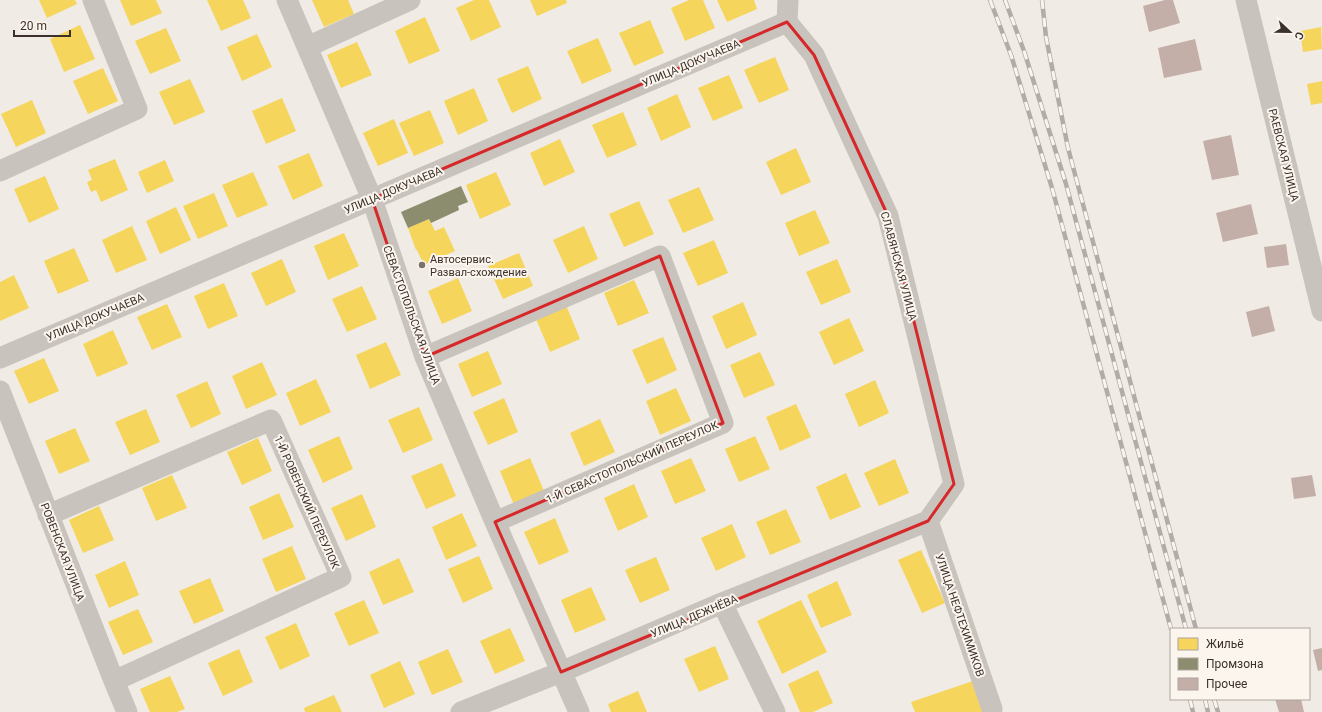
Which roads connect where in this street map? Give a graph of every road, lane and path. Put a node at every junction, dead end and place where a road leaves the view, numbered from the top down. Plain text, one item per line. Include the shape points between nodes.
1 (93, 0) edge
2 (287, 0) edge
3 (410, 0) edge
4 (788, 0) edge
5 (1246, 0) edge
6 (787, 22) junction
7 (307, 47) junction
8 (0, 171) edge
9 (372, 199) junction
10 (1322, 311) edge
11 (425, 357) junction
12 (0, 358) edge
13 (0, 391) edge
14 (48, 515) junction
15 (928, 521) junction
16 (495, 522) junction
17 (722, 603) junction
18 (561, 672) junction
19 (114, 681) junction
20 (992, 709) dead end
21 (127, 712) edge
22 (461, 712) edge
23 (579, 712) edge
24 (775, 712) edge

1 - 8 street via 137,109
2 - 7 street, СЕВАСТОПОЛЬСКАЯ УЛИЦА
3 - 7 street
4 - 6 street
5 - 10 street, РАЕВСКАЯ УЛИЦА
6 - 9 street, УЛИЦА ДОКУЧАЕВА
6 - 15 street, СЛАВЯНСКАЯ УЛИЦА via 814,56 888,216 954,484
7 - 9 street, СЕВАСТОПОЛЬСКАЯ УЛИЦА
9 - 11 street, СЕВАСТОПОЛЬСКАЯ УЛИЦА
9 - 12 street, УЛИЦА ДОКУЧАЕВА
11 - 16 street, СЕВАСТОПОЛЬСКАЯ УЛИЦА
11 - 16 street, 1-Й СЕВАСТОПОЛЬСКИЙ ПЕРЕУЛОК via 660,256 723,423
13 - 14 street, РОВЕНСКАЯ УЛИЦА
14 - 19 street, РОВЕНСКАЯ УЛИЦА
14 - 19 street, 1-Й РОВЕНСКИЙ ПЕРЕУЛОК via 271,420 340,577
15 - 17 street, УЛИЦА ДЕЖНЁВА
15 - 20 street, УЛИЦА НЕФТЕХИМИКОВ
16 - 18 street, СЕВАСТОПОЛЬСКАЯ УЛИЦА
17 - 18 street, УЛИЦА ДЕЖНЁВА
17 - 24 street
18 - 22 street, УЛИЦА ДЕЖНЁВА
18 - 23 street, СЕВАСТОПОЛЬСКАЯ УЛИЦА
19 - 21 street, РОВЕНСКАЯ УЛИЦА

